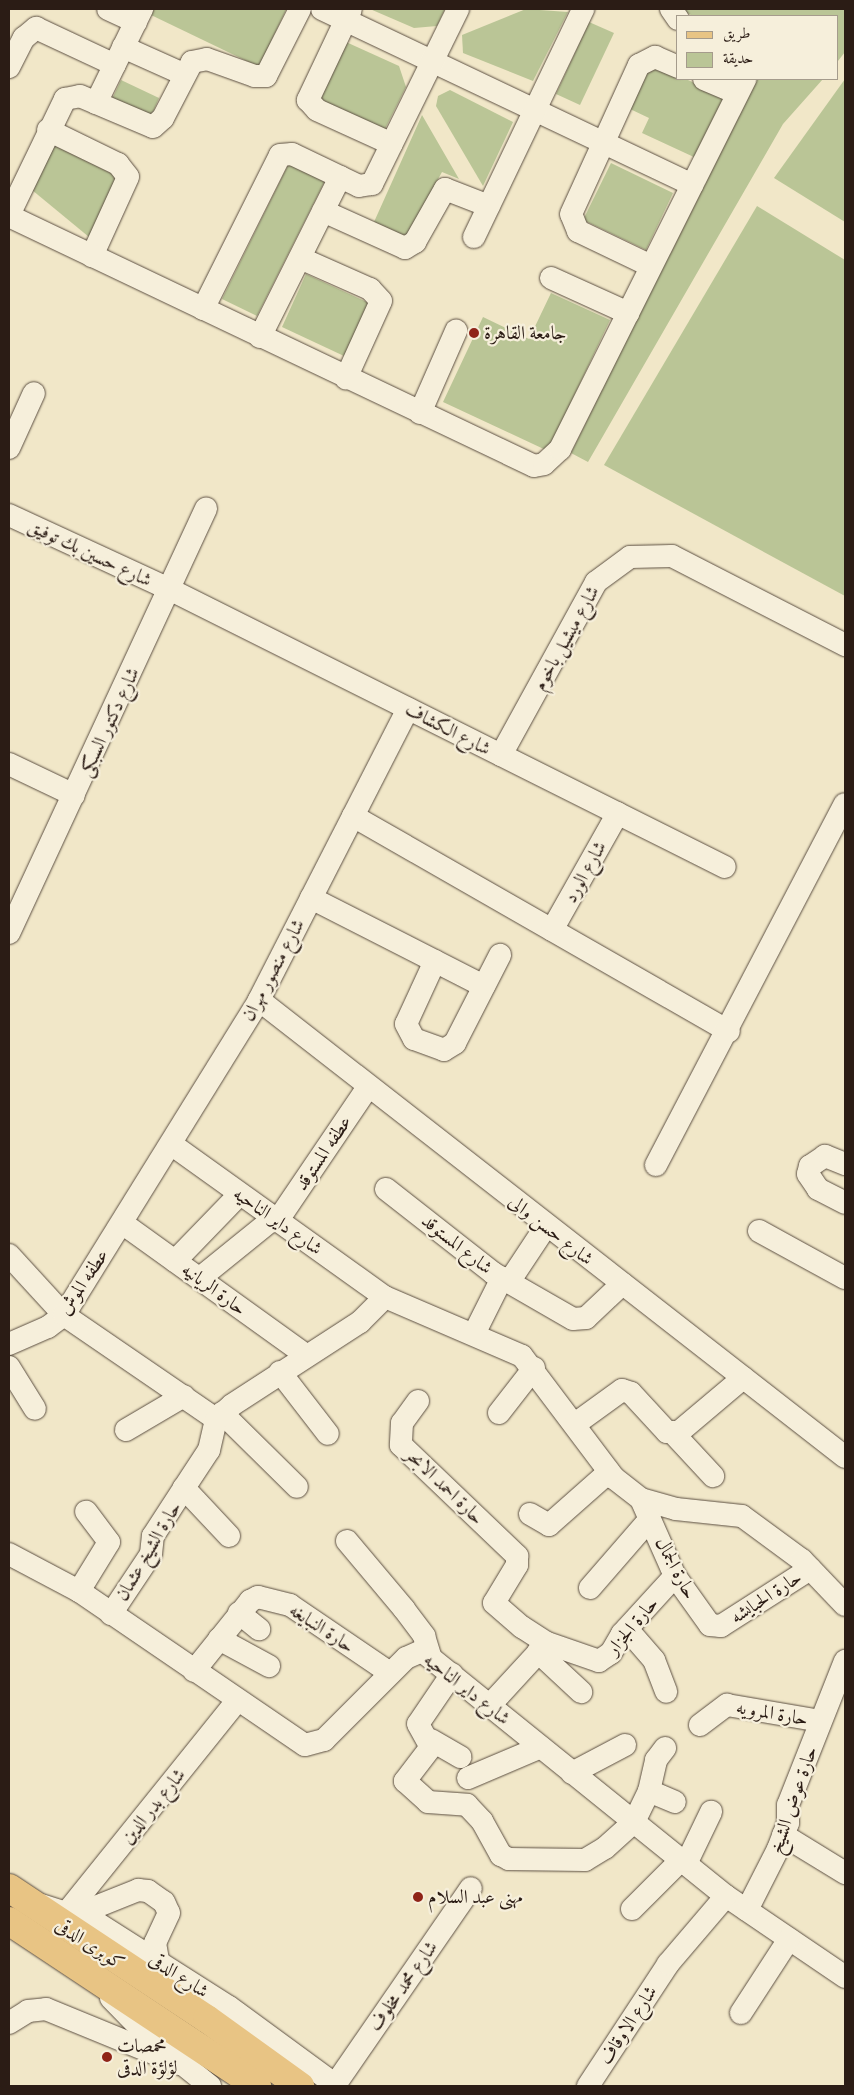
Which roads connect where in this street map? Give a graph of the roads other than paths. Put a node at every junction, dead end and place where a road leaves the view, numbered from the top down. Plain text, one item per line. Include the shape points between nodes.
1 (108, 9) edge
2 (300, 9) edge
3 (322, 9) edge
4 (458, 9) edge
5 (583, 9) edge
6 (348, 14) edge
7 (139, 15) edge
8 (119, 56) junction
9 (433, 62) junction
10 (676, 66) edge
11 (9, 67) edge
12 (183, 74) junction
13 (709, 80) edge
14 (741, 86) edge
15 (96, 103) junction
16 (535, 110) junction
17 (48, 130) junction
18 (603, 143) junction
19 (392, 144) junction
20 (340, 177) junction
21 (692, 185) junction
22 (489, 206) junction
23 (323, 211) junction
24 (9, 216) edge
25 (474, 237) dead end
26 (92, 256) junction
27 (300, 258) junction
28 (651, 266) junction
29 (551, 278) dead end
30 (203, 309) junction
31 (628, 313) junction
32 (456, 331) dead end
33 (260, 337) junction
34 (346, 378) junction
35 (34, 393) dead end
36 (420, 413) junction
37 (9, 448) edge
38 (206, 509) dead end
39 (9, 515) edge
40 (171, 590) junction
41 (845, 645) edge
42 (408, 709) junction
43 (501, 755) junction
44 (9, 764) edge
45 (74, 795) junction
46 (845, 804) edge
47 (618, 813) junction
48 (353, 816) junction
49 (725, 866) dead end
50 (311, 898) junction
51 (552, 930) junction
52 (9, 933) edge
53 (500, 955) dead end
54 (435, 961) junction
55 (484, 986) junction
56 (260, 1000) junction
57 (729, 1031) junction
58 (368, 1087) junction
59 (171, 1144) junction
60 (845, 1164) edge
61 (656, 1165) dead end
62 (386, 1189) dead end
63 (240, 1194) junction
64 (845, 1203) edge
65 (276, 1219) junction
66 (122, 1223) junction
67 (546, 1226) junction
68 (759, 1231) dead end
69 (9, 1256) edge
70 (175, 1261) junction
71 (200, 1278) junction
72 (845, 1278) edge
73 (506, 1280) junction
74 (622, 1284) junction
75 (384, 1297) junction
76 (64, 1315) junction
77 (474, 1334) junction
78 (9, 1344) edge
79 (306, 1355) junction
80 (9, 1367) edge
81 (534, 1368) junction
82 (280, 1372) junction
83 (743, 1378) junction
84 (184, 1396) junction
85 (418, 1401) dead end
86 (35, 1409) dead end
87 (499, 1413) dead end
88 (219, 1416) junction
89 (575, 1424) junction
90 (126, 1430) dead end
91 (328, 1434) dead end
92 (673, 1434) junction
93 (845, 1457) edge
94 (609, 1472) junction
95 (713, 1476) dead end
96 (296, 1487) dead end
97 (184, 1488) junction
98 (641, 1499) junction
99 (86, 1512) dead end
100 (530, 1514) dead end
101 (650, 1519) junction
102 (229, 1536) dead end
103 (347, 1541) dead end
104 (9, 1554) edge
105 (517, 1564) joint
106 (810, 1569) junction
107 (675, 1576) junction
108 (590, 1588) dead end
109 (78, 1591) junction
110 (845, 1606) edge
111 (244, 1607) junction
112 (112, 1614) junction
113 (721, 1626) joint
114 (627, 1628) junction
115 (259, 1629) dead end
116 (219, 1639) junction
117 (542, 1648) junction
118 (430, 1656) junction
119 (845, 1661) edge
120 (269, 1666) dead end
121 (194, 1671) junction
122 (390, 1673) junction
123 (452, 1674) junction
124 (581, 1692) dead end
125 (666, 1692) dead end
126 (237, 1701) junction
127 (490, 1705) junction
128 (821, 1721) junction
129 (700, 1725) dead end
130 (431, 1740) junction
131 (625, 1745) dead end
132 (541, 1747) junction
133 (665, 1748) dead end
134 (460, 1757) dead end
135 (572, 1773) junction
136 (468, 1778) dead end
137 (649, 1791) junction
138 (675, 1802) dead end
139 (711, 1812) dead end
140 (634, 1822) junction
141 (783, 1835) junction
142 (683, 1862) junction
143 (845, 1873) edge
144 (471, 1888) dead end
145 (19, 1896) edge
146 (726, 1896) junction
147 (632, 1909) dead end
148 (747, 1910) junction
149 (73, 1913) junction
150 (9, 1921) edge
151 (789, 1939) junction
152 (158, 1960) junction
153 (88, 1973) junction
154 (845, 1977) edge
155 (741, 2014) dead end
156 (9, 2023) edge
157 (198, 2028) junction
158 (180, 2064) junction
159 (210, 2086) edge
160 (257, 2086) edge
161 (300, 2086) edge
162 (336, 2086) edge
163 (588, 2086) edge

1 - 7 street
2 - 12 street via 266,76 255,76 207,59 192,62
3 - 6 street
4 - 9 street
5 - 16 street
6 - 9 street
6 - 19 street via 308,100 317,110
7 - 8 street
8 - 11 street via 36,28 24,38
8 - 12 street
8 - 15 street
9 - 16 street
9 - 19 street
10 - 18 street via 655,57 643,60
12 - 15 street via 163,118 154,127
13 - 14 street
14 - 21 street
15 - 17 street via 80,96 65,99
16 - 18 street
16 - 22 street
17 - 24 street
17 - 26 street via 118,164 128,177
18 - 21 street
18 - 28 street via 570,221 578,231
19 - 20 street via 372,184 359,186
20 - 23 street
20 - 30 street via 292,154 280,155
21 - 28 street
22 - 23 street via 445,190 415,242 405,248
22 - 25 street
23 - 27 street
24 - 26 street
26 - 30 street
27 - 33 street
27 - 34 street via 370,289 381,301
28 - 31 street
29 - 31 street
30 - 33 street
31 - 36 street via 560,449 544,464 523,463
32 - 36 street
33 - 34 street
34 - 36 street
35 - 37 street
38 - 40 street, شارع دكتور السبكى
39 - 40 street, شارع حسين بك توفيق
40 - 42 street, شارع الكشاف
40 - 45 street, شارع دكتور السبكى
41 - 43 street, شارع ميشيل باخوم via 672,556 630,557 596,582
42 - 43 street, شارع الكشاف
42 - 48 street, شارع منصور مهران
43 - 47 street, شارع الكشاف
44 - 45 street
45 - 52 street, شارع دكتور السبكى
46 - 57 street
47 - 49 street, شارع الكشاف
47 - 51 street, شارع الورد
48 - 50 street, شارع منصور مهران
48 - 51 street
50 - 54 street
50 - 56 street, شارع منصور مهران
51 - 57 street
53 - 55 street
54 - 55 street
54 - 55 street via 406,1024 408,1033 421,1043 436,1050 450,1048
56 - 58 street, شارع حسن والى
56 - 59 street, شارع منصور مهران
57 - 61 street
58 - 65 street, عطفه المستوقد
58 - 67 street, شارع حسن والى
59 - 63 street, شارع داير الناحيه
59 - 66 street, شارع منصور مهران
60 - 64 street via 825,1156 810,1166 808,1174 818,1190
62 - 73 street, شارع المستوقد
63 - 65 street, شارع داير الناحيه
63 - 70 street
65 - 71 street, عطفه المستوقد
65 - 75 street, شارع داير الناحيه
66 - 70 street, حارة الريانيه
66 - 76 street, عطفه الموش
67 - 73 street
67 - 74 street, شارع حسن والى
68 - 72 street
69 - 76 street
70 - 71 street, حارة الريانيه
71 - 79 street, حارة الريانيه
73 - 74 street via 578,1320
73 - 77 street, شارع المستوقد
74 - 83 street, شارع حسن والى
75 - 77 street, شارع داير الناحيه
75 - 79 street via 360,1322
76 - 78 street, عطفه الموش via 48,1327
76 - 84 street
77 - 81 street, شارع داير الناحيه via 504,1345
79 - 82 street
80 - 86 street
81 - 87 street
81 - 89 street, شارع داير الناحيه
82 - 88 street
82 - 91 street
83 - 92 street
83 - 93 street, شارع حسن والى
84 - 88 street
84 - 90 street
85 - 105 street, حارة احمد الابحر via 402,1423 401,1445 514,1552
88 - 96 street
88 - 97 street via 209,1450
89 - 92 street via 622,1390
89 - 94 street, شارع داير الناحيه
92 - 95 street
94 - 98 street, شارع داير الناحيه
94 - 100 street via 549,1525
97 - 102 street
97 - 112 street, حارة الشيخ عثمان via 153,1536 151,1554
98 - 101 street, حارة الجمال
98 - 106 street, شارع داير الناحيه via 676,1509 742,1516
99 - 109 street via 109,1542
101 - 107 street, حارة الجمال
101 - 108 street
103 - 118 street via 424,1636
104 - 109 street, شارع داير الناحيه
105 - 117 street, حارة الجزار via 494,1603
106 - 110 street, شارع داير الناحيه
106 - 113 street, حارة الحبايشه
107 - 113 street, حارة الجمال via 710,1625
107 - 114 street, حارة الجزار
109 - 112 street, شارع داير الناحيه
111 - 115 street
111 - 116 street
111 - 122 street, حارة النبايغه via 258,1597 290,1605
112 - 121 street, شارع داير الناحيه
114 - 117 street, حارة الجزار via 611,1653 599,1661
114 - 125 street via 654,1660
116 - 120 street
116 - 121 street
117 - 124 street
117 - 127 street
118 - 122 street, شارع داير الناحيه via 414,1652
118 - 123 street, شارع داير الناحيه
119 - 128 street, حارة عوض الشيخ
121 - 126 street, شارع داير الناحيه
122 - 126 street, شارع داير الناحيه via 324,1740 313,1746 298,1742
123 - 127 street, شارع داير الناحيه
123 - 130 street via 418,1724
126 - 149 street, شارع بدر الدين
127 - 132 street, شارع داير الناحيه
128 - 129 street, حارة المرويه via 727,1705
128 - 141 street, حارة عوض الشيخ via 788,1805
130 - 134 street
130 - 140 street via 428,1751 404,1777 406,1783 428,1802 467,1805 501,1855 510,1859 585,1860
131 - 135 street
132 - 135 street, شارع داير الناحيه
132 - 136 street
133 - 137 street via 656,1760
135 - 140 street, شارع داير الناحيه
137 - 138 street
137 - 140 street
139 - 142 street
140 - 142 street, شارع داير الناحيه
141 - 143 street
141 - 148 street, حارة عوض الشيخ
142 - 146 street, شارع داير الناحيه
142 - 147 street
144 - 162 street, شارع محمد مخلوف
145 - 149 street, شارع الدقى
145 - 157 main road, كوبرى الدقى
146 - 148 street, شارع داير الناحيه
146 - 163 street, شارع الاوقاف via 668,1964
148 - 151 street, شارع داير الناحيه
149 - 152 street, شارع الدقى
149 - 152 street via 138,1890 148,1891 164,1902 169,1913 154,1942
150 - 153 main road
151 - 154 street, شارع داير الناحيه
151 - 155 street
152 - 162 street, شارع الدقى
153 - 157 main road, كوبرى الدقى
153 - 158 street
156 - 158 street via 28,2011 46,2009
157 - 160 main road, كوبرى الدقى
157 - 161 main road, كوبرى الدقى
158 - 159 street

